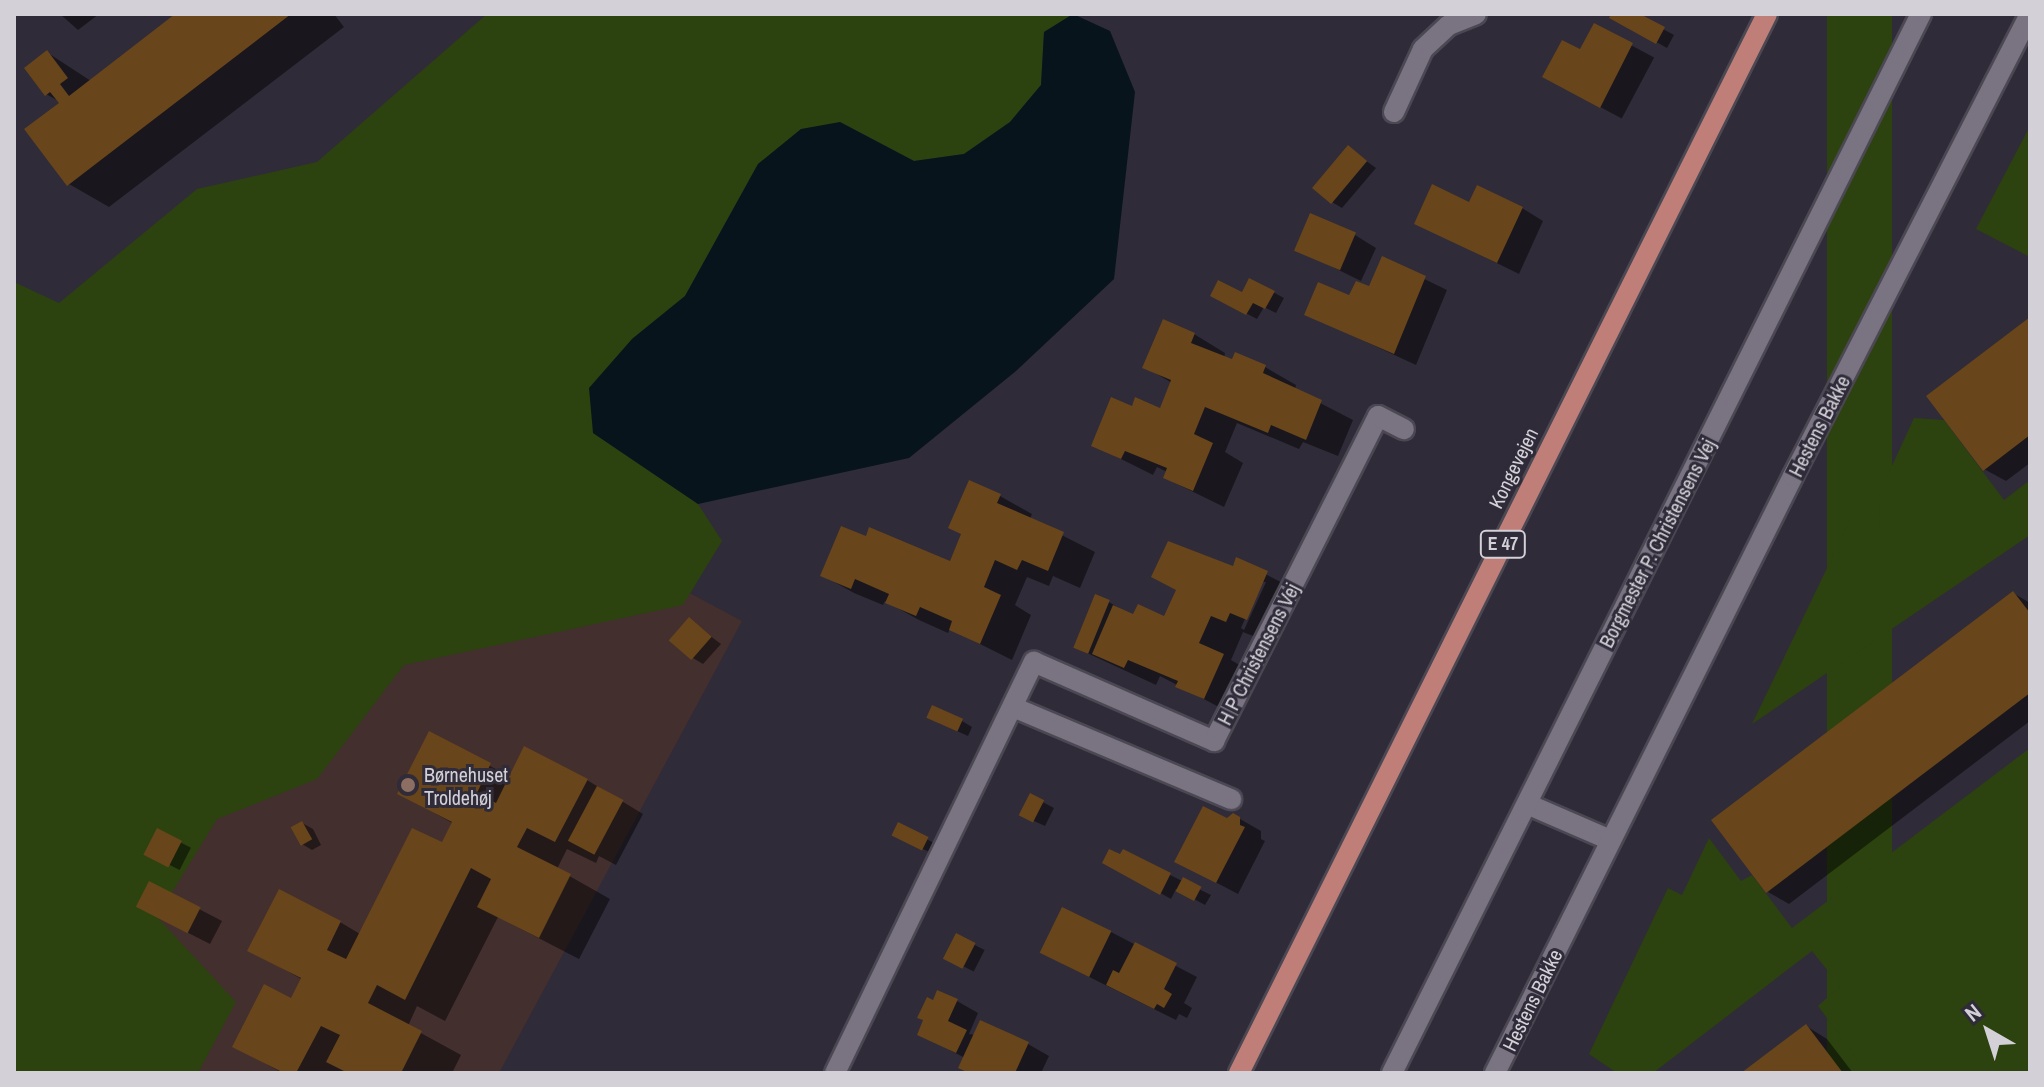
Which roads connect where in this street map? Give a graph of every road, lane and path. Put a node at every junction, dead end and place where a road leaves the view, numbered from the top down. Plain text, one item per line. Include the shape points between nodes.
1 (1476, 14) edge
2 (1767, 14) edge
3 (1921, 14) edge
4 (2030, 14) edge
5 (1394, 112) dead end
6 (1404, 429) dead end
7 (1013, 707) junction
8 (1231, 799) dead end
9 (1527, 804) junction
10 (1610, 840) junction
11 (835, 1073) edge
12 (1239, 1073) edge
13 (1392, 1073) edge
14 (1495, 1073) edge

1 - 5 street via 1449,25 1423,49
2 - 12 main road, Kongevejen / E 47
3 - 9 street, Borgmester P. Christensens Vej
4 - 10 street, Hestens Bakke
6 - 7 street, H P Christensens Vej via 1378,416 1214,741 1034,662
7 - 8 street
7 - 11 street, H P Christensens Vej
9 - 10 street
9 - 13 street, Borgmester P. Christensens Vej
10 - 14 street, Hestens Bakke

